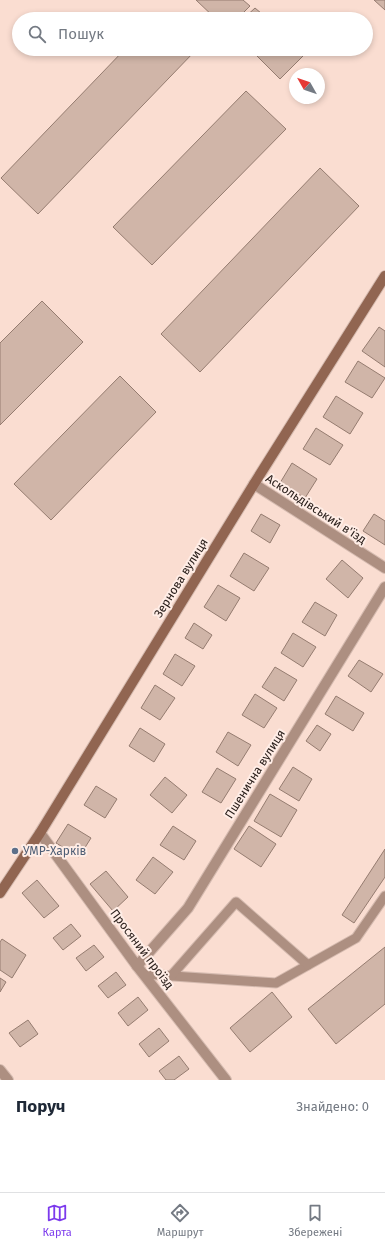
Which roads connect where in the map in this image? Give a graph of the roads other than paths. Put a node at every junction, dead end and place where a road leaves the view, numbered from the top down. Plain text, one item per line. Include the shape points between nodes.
1 (385, 276) edge
2 (254, 484) junction
3 (385, 568) edge
4 (385, 587) edge
5 (40, 832) junction
6 (0, 893) edge
7 (385, 896) edge
8 (308, 965) junction
9 (140, 970) junction
10 (171, 976) junction
11 (0, 1070) edge
12 (8, 1080) edge
13 (226, 1080) edge

1 - 2 street, Зернова вулиця
2 - 3 street, Аскольдівський в'їзд
2 - 5 street, Зернова вулиця
4 - 9 street, Пшенична вулиця via 188,908
5 - 6 street, Зернова вулиця
5 - 9 street, Просяний проїзд
7 - 8 lane via 356,938
8 - 10 lane via 276,983
8 - 10 lane via 236,902
9 - 10 lane
9 - 13 street, Просяний проїзд
11 - 12 street

